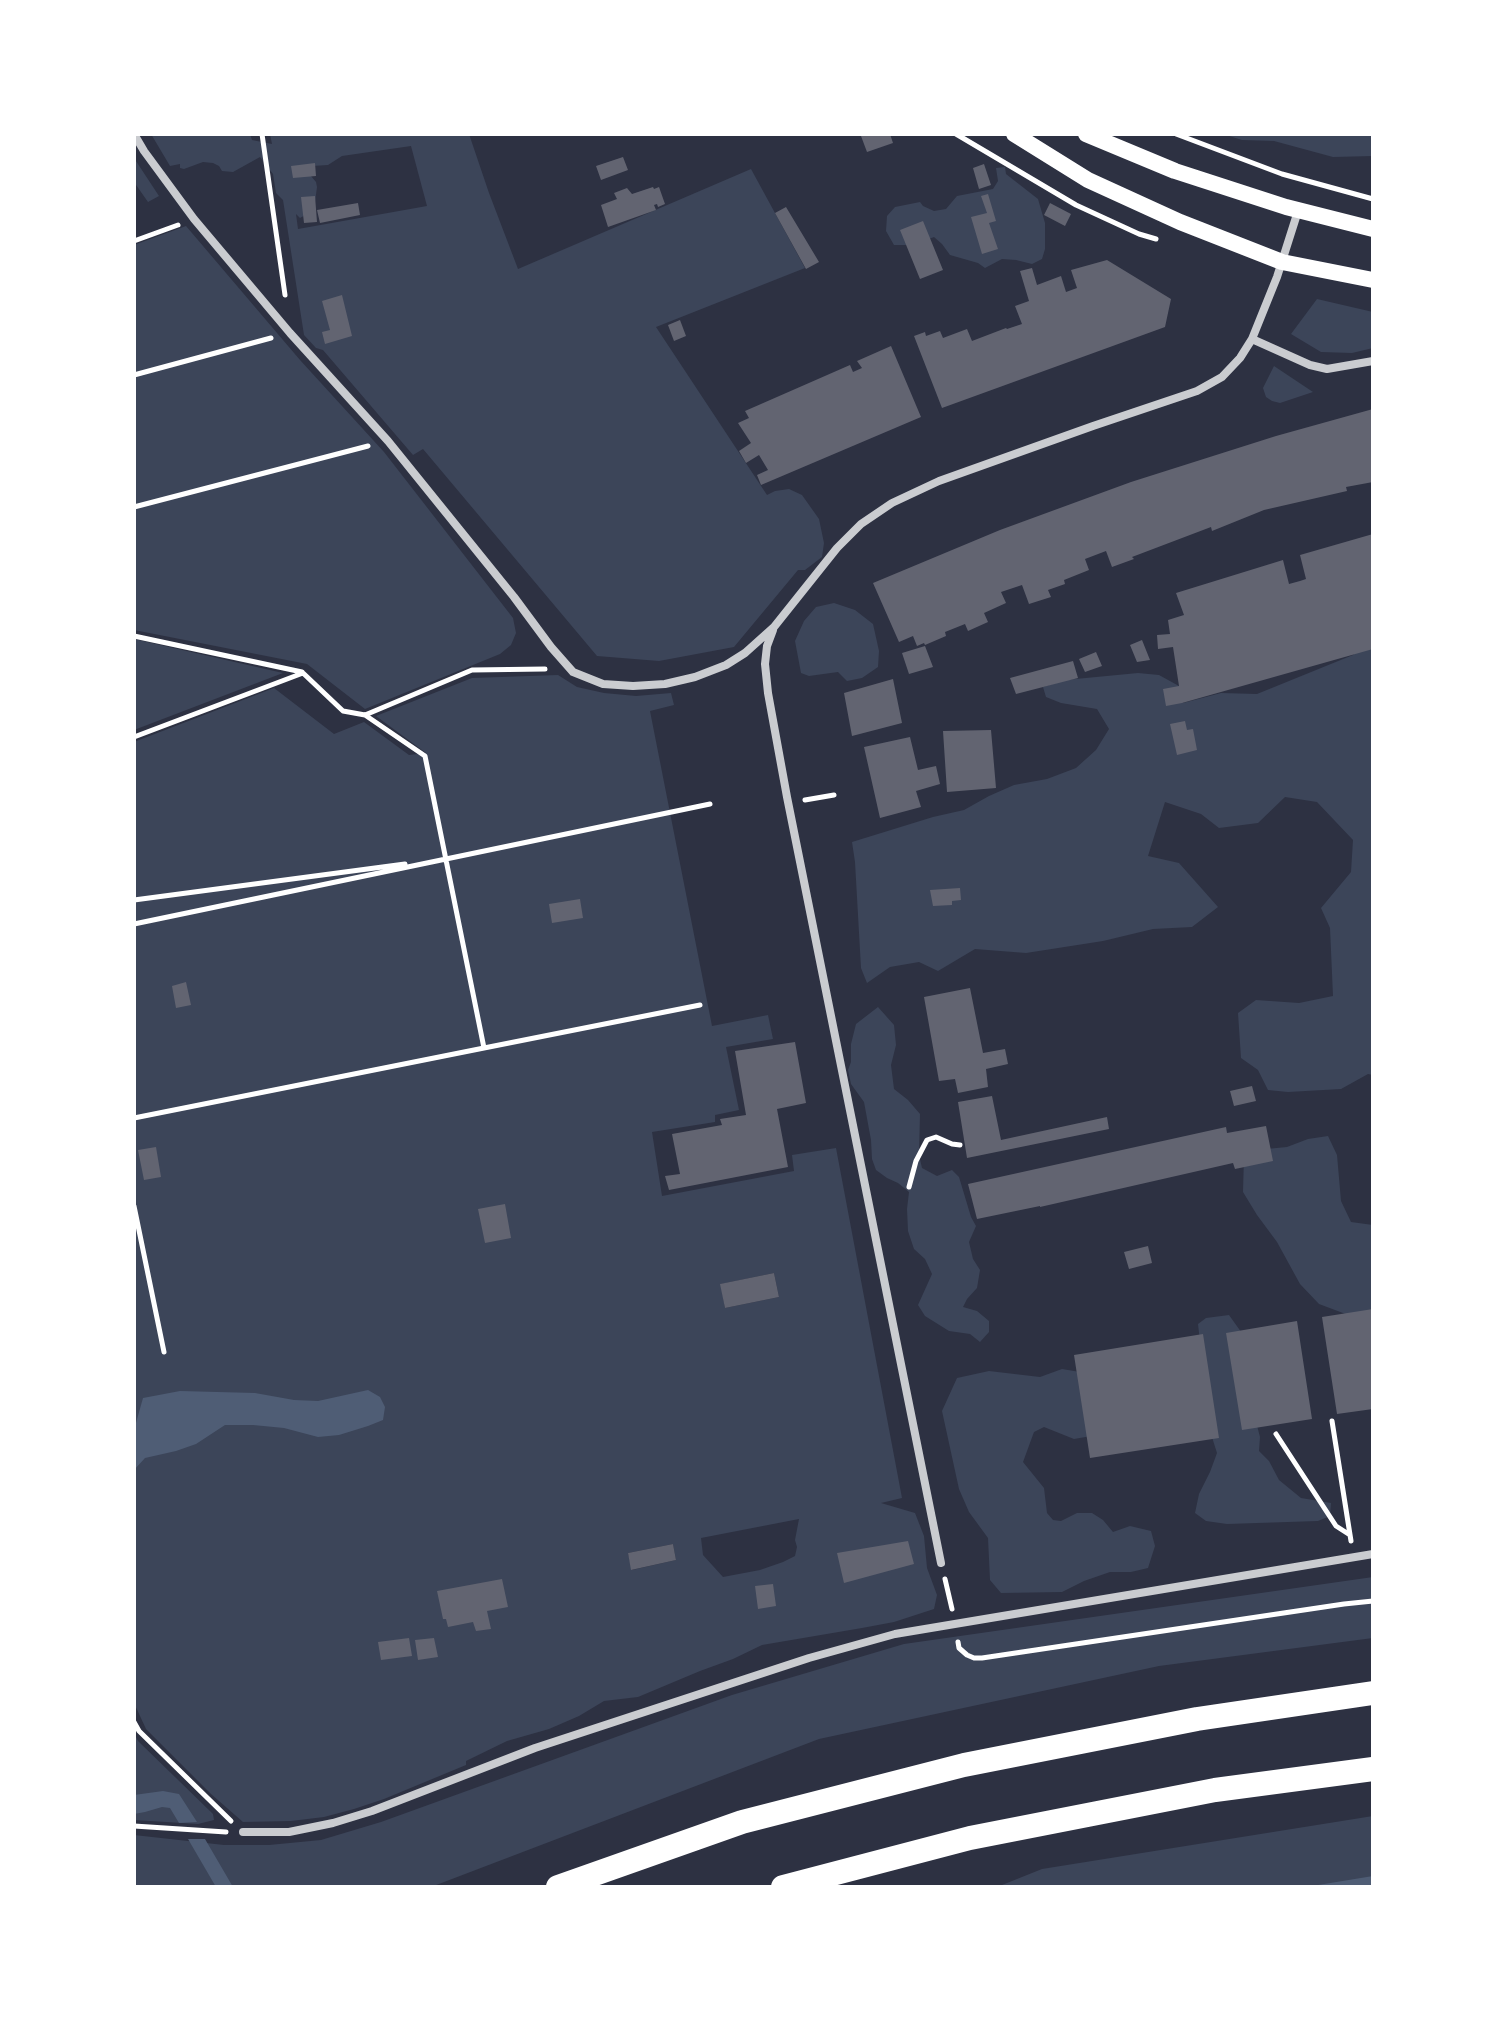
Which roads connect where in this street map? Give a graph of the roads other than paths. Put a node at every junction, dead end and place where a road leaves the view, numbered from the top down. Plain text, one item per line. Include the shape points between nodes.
1 (134, 134) edge
2 (1014, 134) edge
3 (1086, 134) edge
4 (1298, 211) junction
5 (1373, 229) edge
6 (1282, 262) junction
7 (1373, 280) edge
8 (1252, 339) junction
9 (1373, 361) edge
10 (774, 627) junction
11 (1373, 1554) edge
12 (941, 1563) road end
13 (1373, 1693) edge
14 (1373, 1769) edge
15 (243, 1832) road end
16 (558, 1887) edge
17 (783, 1887) edge

1 - 10 street via 194,219 388,441 573,672 603,684 680,681 726,665
2 - 6 main road via 1088,180
3 - 4 main road via 1175,171
4 - 5 main road
4 - 6 street
6 - 7 main road
6 - 8 street
8 - 9 street via 1327,369
8 - 10 street via 1222,377 1197,391 939,481 892,503 837,548
10 - 12 street via 765,664 768,693
11 - 15 street via 895,1634 535,1748 333,1823 289,1832
13 - 16 highway via 1197,1719 964,1765 742,1822
14 - 17 highway via 1215,1790 970,1838

